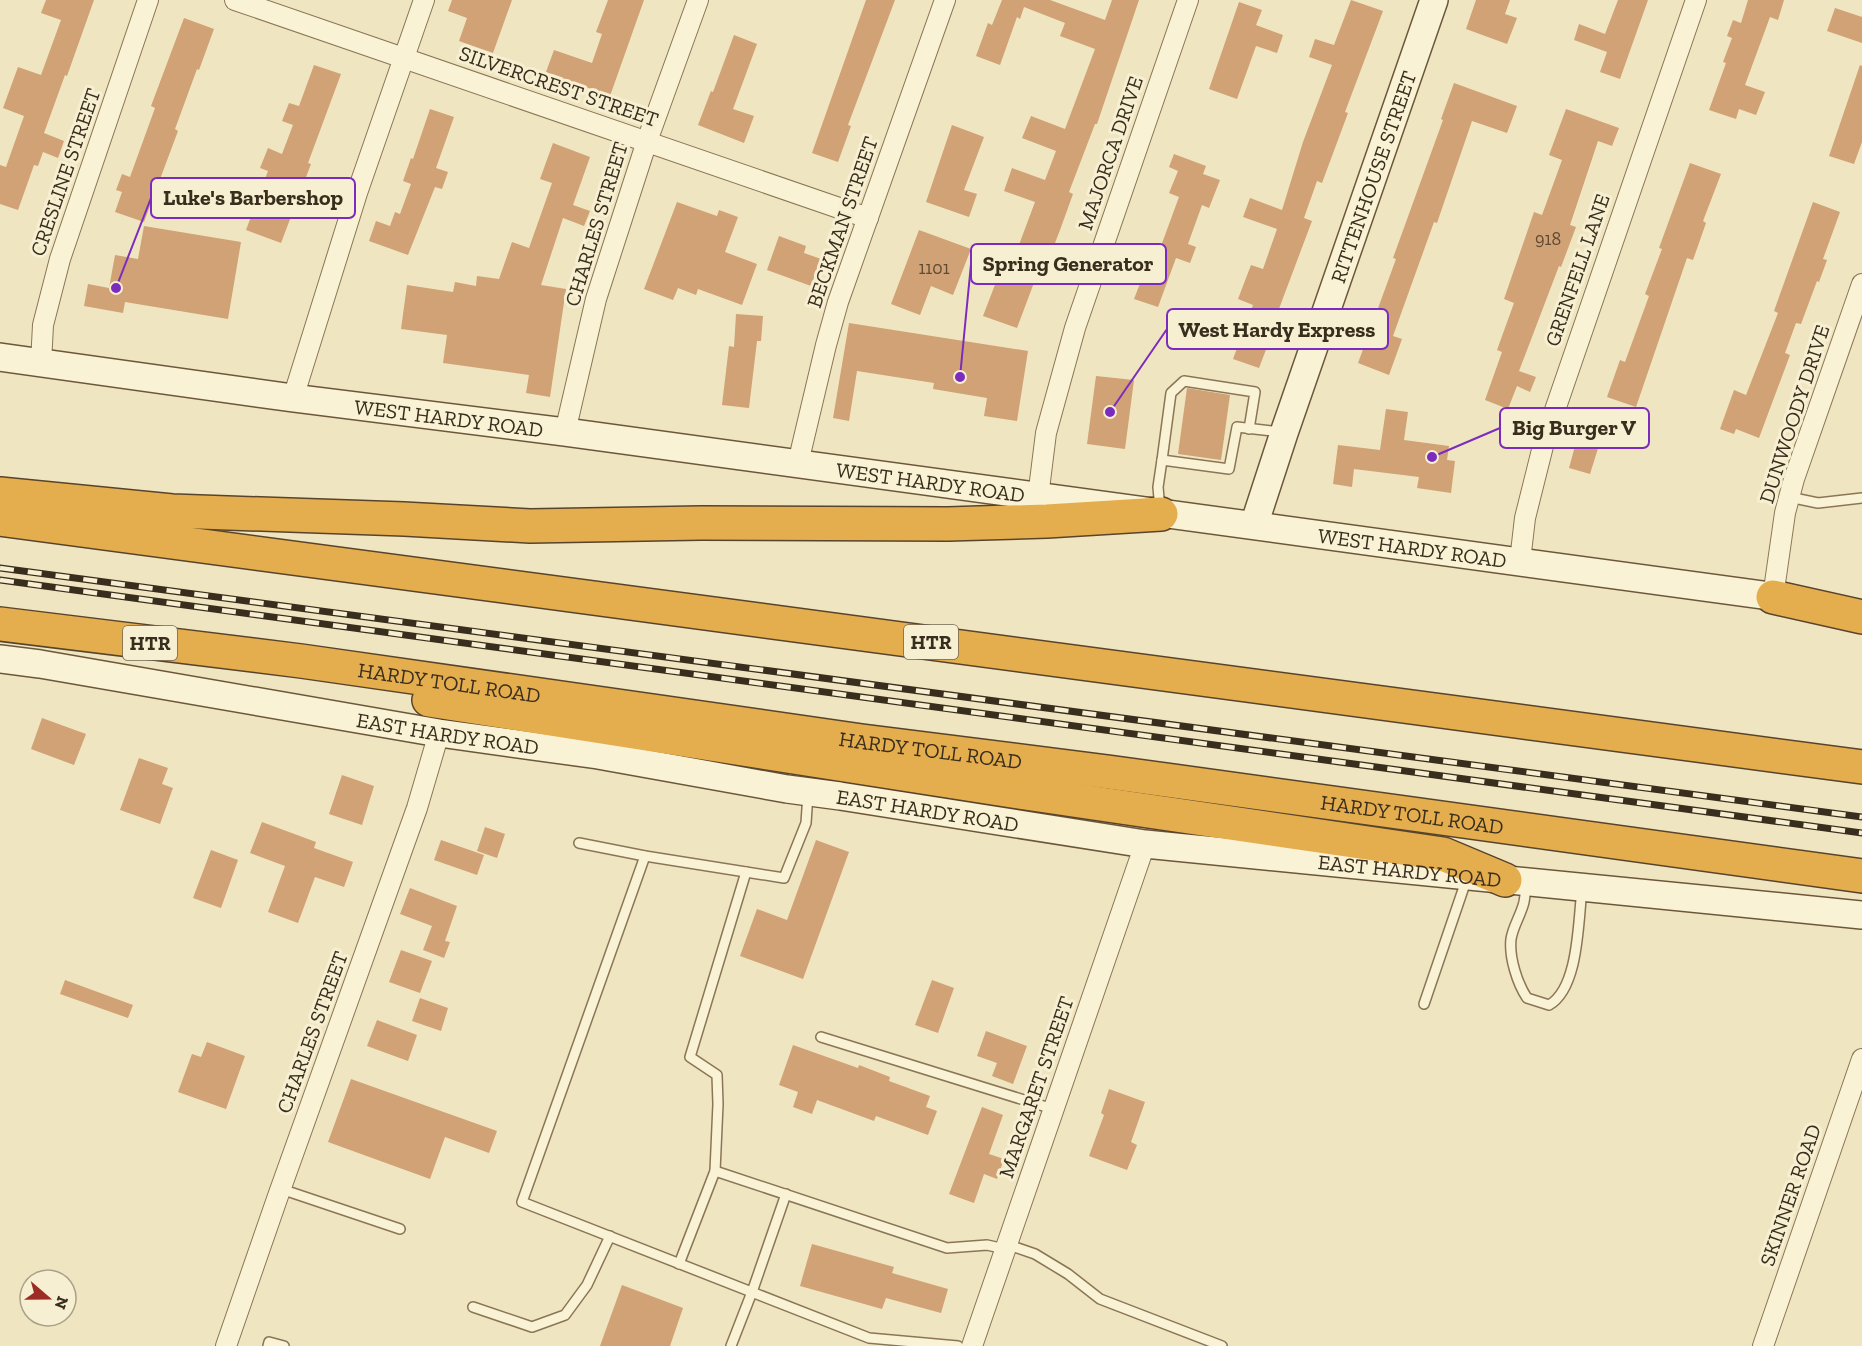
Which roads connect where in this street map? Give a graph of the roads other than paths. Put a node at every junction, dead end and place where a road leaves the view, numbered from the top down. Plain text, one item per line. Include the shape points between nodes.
1 (148, 0) edge
2 (235, 0) edge
3 (424, 0) edge
4 (698, 0) edge
5 (945, 0) edge
6 (1188, 0) edge
7 (1434, 0) edge
8 (1696, 0) edge
9 (404, 57) junction
10 (647, 141) junction
11 (868, 218) junction
12 (1862, 284) edge
13 (0, 357) edge
14 (41, 363) junction
15 (293, 398) junction
16 (1249, 429) junction
17 (565, 432) junction
18 (1284, 433) junction
19 (1162, 460) junction
20 (798, 463) junction
21 (0, 494) edge
22 (1038, 497) junction
23 (1790, 497) junction
24 (1862, 498) edge
25 (1161, 514) junction
26 (0, 519) edge
27 (1254, 525) junction
28 (1520, 561) junction
29 (1773, 597) junction
30 (1862, 607) edge
31 (1862, 617) edge
32 (0, 624) edge
33 (0, 659) edge
34 (301, 661) junction
35 (439, 733) junction
36 (1862, 767) edge
37 (808, 792) junction
38 (579, 843) dead end
39 (1145, 844) junction
40 (645, 856) junction
41 (746, 872) junction
42 (1467, 876) junction
43 (1862, 876) edge
44 (1516, 881) junction
45 (1583, 888) junction
46 (1862, 915) edge
47 (1424, 1004) dead end
48 (821, 1037) dead end
49 (1862, 1059) edge
50 (1053, 1109) junction
51 (715, 1171) junction
52 (280, 1189) junction
53 (786, 1194) junction
54 (400, 1230) dead end
55 (610, 1236) junction
56 (1006, 1247) junction
57 (679, 1264) junction
58 (752, 1292) junction
59 (474, 1307) dead end
60 (226, 1346) edge
61 (268, 1346) edge
62 (285, 1346) edge
63 (731, 1346) edge
64 (958, 1346) edge
65 (972, 1346) edge
66 (1222, 1346) edge
67 (1763, 1346) edge

1 - 14 street, CRESLINE STREET via 60,259 43,325
2 - 9 street, SILVERCREST STREET
3 - 9 street
4 - 10 street, CHARLES STREET
5 - 11 street, BECKMAN STREET
6 - 22 street, MAJORCA DRIVE via 1076,328 1046,433
7 - 18 main road, RITTENHOUSE STREET
8 - 28 street, GRENFELL LANE via 1544,442
9 - 10 street, SILVERCREST STREET
9 - 15 street
10 - 11 street, SILVERCREST STREET
10 - 17 street, CHARLES STREET via 596,299
11 - 20 street, BECKMAN STREET via 829,334
12 - 23 street, DUNWOODY DRIVE
13 - 14 main road, WEST HARDY ROAD
14 - 15 main road, WEST HARDY ROAD
15 - 17 main road, WEST HARDY ROAD
16 - 18 lane
16 - 19 lane via 1237,427 1229,469
16 - 19 lane via 1255,392 1184,381 1172,393
17 - 20 main road, WEST HARDY ROAD
18 - 27 main road, RITTENHOUSE STREET
19 - 25 lane via 1158,487
20 - 22 main road, WEST HARDY ROAD
21 - 25 highway via 172,511 530,526 701,522 948,524
22 - 25 main road, WEST HARDY ROAD
23 - 24 lane via 1818,503
23 - 29 street, DUNWOODY DRIVE
25 - 27 main road, WEST HARDY ROAD
26 - 36 highway, HTR
27 - 28 main road, WEST HARDY ROAD
28 - 29 main road, WEST HARDY ROAD
29 - 30 main road, WEST HARDY ROAD
29 - 31 highway
32 - 34 highway, HARDY TOLL ROAD / HTR
33 - 35 main road, EAST HARDY ROAD
34 - 43 highway, HARDY TOLL ROAD / HTR
34 - 44 highway via 438,703 1443,854
35 - 37 main road, EAST HARDY ROAD via 598,755
35 - 52 street, CHARLES STREET via 417,808
37 - 39 main road, EAST HARDY ROAD
37 - 41 lane via 806,823 784,878
38 - 40 lane
39 - 42 main road, EAST HARDY ROAD
39 - 50 street, MARGARET STREET
40 - 41 lane
40 - 55 lane via 522,1202
41 - 51 lane via 690,1057 717,1075
42 - 44 main road, EAST HARDY ROAD
42 - 47 lane
44 - 45 main road, EAST HARDY ROAD
44 - 45 lane via 1523,905 1511,941 1514,967 1527,998 1549,1005 1562,994 1569,980
45 - 46 main road, EAST HARDY ROAD
48 - 50 lane
49 - 67 street, SKINNER ROAD
50 - 56 street, MARGARET STREET
51 - 53 lane
51 - 57 lane
52 - 54 lane
52 - 60 street, CHARLES STREET
53 - 56 lane via 947,1248
53 - 58 lane
55 - 57 lane
55 - 59 lane via 587,1285 565,1315 532,1327
56 - 65 street, MARGARET STREET
56 - 66 lane via 1035,1254 1100,1299
57 - 58 lane
58 - 63 lane
58 - 64 lane via 869,1338
61 - 62 lane via 269,1342

